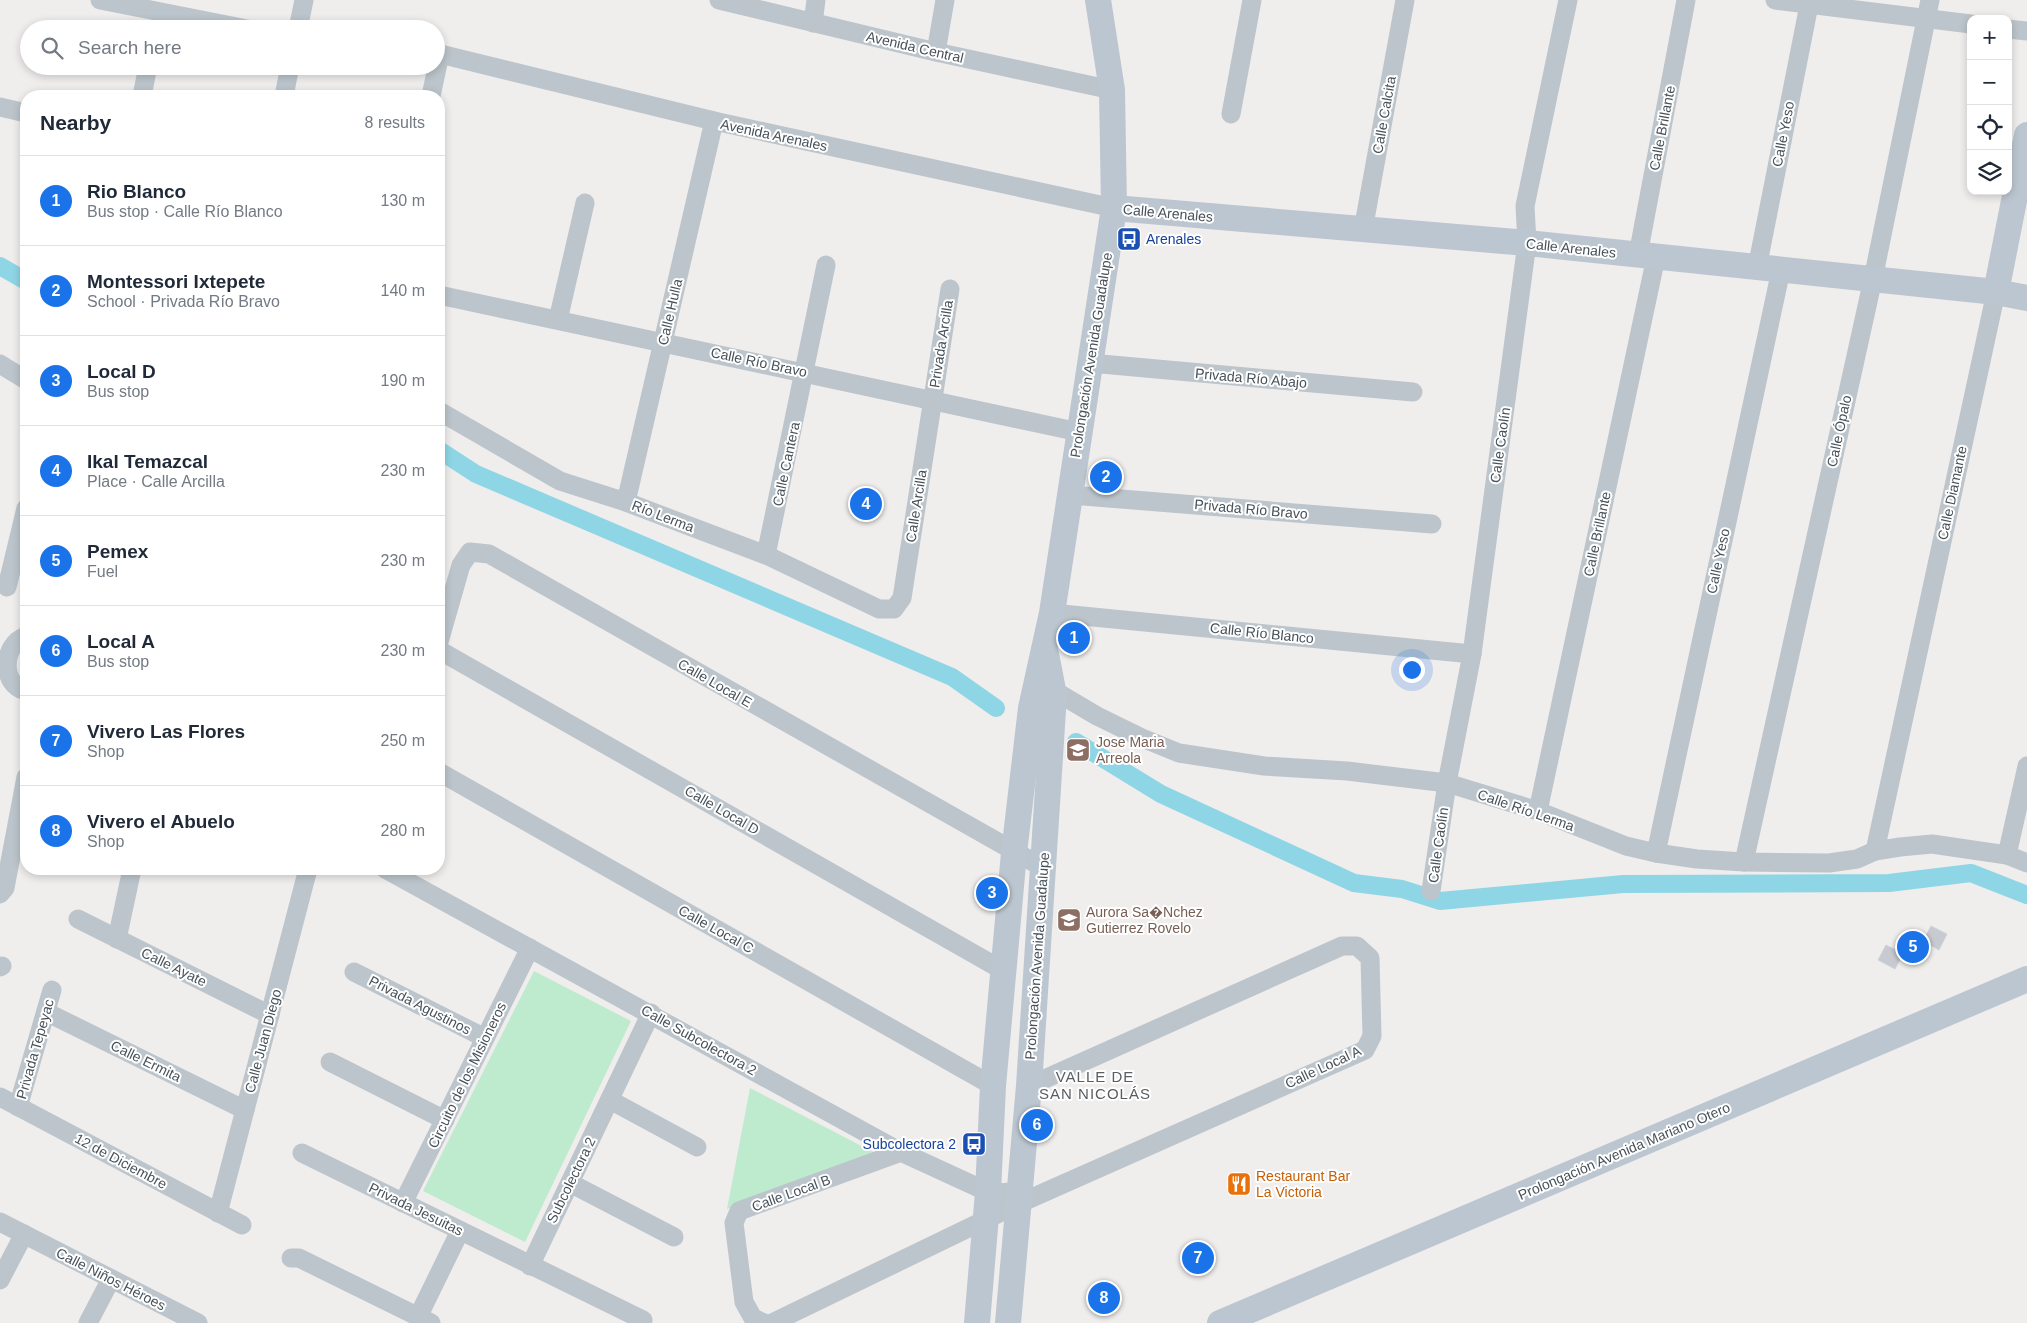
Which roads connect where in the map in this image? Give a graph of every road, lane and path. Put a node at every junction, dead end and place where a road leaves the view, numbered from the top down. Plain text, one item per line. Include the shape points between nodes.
1 (100, 0) edge
2 (304, 0) edge
3 (719, 0) edge
4 (816, 0) edge
5 (945, 0) edge
6 (1098, 0) edge
7 (1252, 0) edge
8 (1405, 0) edge
9 (1568, 0) edge
10 (1686, 0) edge
11 (1774, 0) edge
12 (1930, 0) edge
13 (1810, 2) edge
14 (158, 14) edge
15 (1926, 19) junction
16 (194, 20) edge
17 (300, 20) edge
18 (813, 23) junction
19 (1967, 24) edge
20 (2012, 29) edge
21 (2027, 31) edge
22 (936, 52) junction
23 (445, 56) edge
24 (146, 75) edge
25 (288, 75) edge
26 (434, 75) edge
27 (143, 90) edge
28 (285, 90) edge
29 (432, 90) edge
30 (1112, 90) junction
31 (0, 107) edge
32 (20, 111) edge
33 (1230, 114) dead end
34 (714, 122) junction
35 (2027, 135) edge
36 (585, 203) dead end
37 (1114, 208) junction
38 (1363, 230) junction
39 (1527, 243) junction
40 (1647, 256) junction
41 (826, 265) dead end
42 (1769, 269) junction
43 (1873, 279) junction
44 (950, 289) dead end
45 (1996, 292) junction
46 (445, 296) edge
47 (2027, 298) edge
48 (558, 320) junction
49 (663, 342) junction
50 (0, 364) edge
51 (1090, 364) junction
52 (805, 372) junction
53 (20, 376) edge
54 (1413, 392) dead end
55 (932, 400) junction
56 (445, 414) edge
57 (1079, 432) junction
58 (1071, 494) junction
59 (626, 502) junction
60 (1432, 524) dead end
61 (20, 533) edge
62 (766, 556) junction
63 (7, 587) dead end
64 (894, 609) joint
65 (1052, 613) junction
66 (445, 621) edge
67 (20, 637) edge
68 (0, 639) edge
69 (20, 639) edge
70 (445, 653) edge
71 (1472, 654) junction
72 (3, 661) edge
73 (20, 687) edge
74 (1043, 688) junction
75 (2027, 766) edge
76 (445, 775) edge
77 (1447, 783) junction
78 (20, 809) edge
79 (1538, 811) junction
80 (1875, 851) junction
81 (1014, 852) junction
82 (1656, 852) junction
83 (2007, 855) junction
84 (1744, 862) junction
85 (2027, 863) edge
86 (1042, 867) junction
87 (131, 875) edge
88 (306, 875) edge
89 (396, 875) edge
90 (1431, 891) dead end
91 (0, 894) edge
92 (78, 919) dead end
93 (117, 939) junction
94 (530, 948) junction
95 (1004, 971) junction
96 (354, 972) dead end
97 (2027, 979) edge
98 (52, 990) dead end
99 (46, 1012) junction
100 (651, 1014) junction
101 (270, 1015) junction
102 (486, 1038) junction
103 (330, 1062) dead end
104 (993, 1086) junction
105 (1029, 1086) junction
106 (0, 1097) edge
107 (610, 1100) junction
108 (18, 1107) junction
109 (245, 1110) junction
110 (445, 1120) junction
111 (697, 1147) dead end
112 (901, 1152) junction
113 (302, 1153) dead end
114 (570, 1183) junction
115 (988, 1192) junction
116 (1019, 1198) junction
117 (403, 1203) junction
118 (218, 1213) junction
119 (984, 1221) junction
120 (0, 1222) edge
121 (242, 1225) dead end
122 (460, 1231) junction
123 (24, 1234) junction
124 (674, 1237) dead end
125 (290, 1258) dead end
126 (530, 1266) junction
127 (111, 1279) junction
128 (0, 1280) edge
129 (980, 1286) junction
130 (425, 1320) edge
131 (642, 1320) dead end
132 (196, 1322) edge
133 (88, 1323) edge
134 (764, 1323) edge
135 (772, 1323) edge
136 (968, 1323) edge
137 (977, 1323) edge
138 (1008, 1323) edge
139 (1220, 1323) edge

1 - 14 street
2 - 17 street
3 - 18 street, Avenida Central
4 - 18 street
5 - 22 street
6 - 30 main road, Prolongación Avenida Guadalupe
7 - 33 street
8 - 38 street, Calle Calcita
9 - 39 street, Calle Caolín via 1525,206
10 - 40 street, Calle Brillante
11 - 13 street
12 - 15 street, Calle Ópalo
13 - 15 street
13 - 42 street, Calle Yeso
14 - 16 street
15 - 19 street
15 - 43 street, Calle Ópalo
18 - 22 street, Avenida Central
20 - 21 street
22 - 30 street, Avenida Central
23 - 34 street, Avenida Arenales
24 - 27 street
25 - 28 street
26 - 29 street
30 - 37 main road, Prolongación Avenida Guadalupe
31 - 32 street
34 - 37 street, Avenida Arenales
34 - 49 street, Calle Hulla
35 - 45 main road, Calle Diamante
36 - 48 street
37 - 38 main road, Calle Arenales
37 - 51 main road, Prolongación Avenida Guadalupe
38 - 39 main road, Calle Arenales
39 - 40 main road, Calle Arenales
39 - 71 street, Calle Caolín
40 - 42 main road, Calle Arenales
40 - 79 street, Calle Brillante
41 - 52 street, Calle Cantera
42 - 43 main road, Calle Arenales
42 - 82 street, Calle Yeso
43 - 45 main road, Calle Arenales
43 - 84 street, Calle Ópalo
44 - 55 street, Privada Arcilla
45 - 47 main road, Calle Arenales
45 - 80 street, Calle Diamante
46 - 48 street, Calle Río Bravo
48 - 49 street, Calle Río Bravo
49 - 52 street, Calle Río Bravo
49 - 59 street, Calle Hulla
50 - 53 street
51 - 54 street, Privada Río Abajo
51 - 57 main road, Prolongación Avenida Guadalupe
52 - 55 street, Calle Río Bravo
52 - 62 street, Calle Cantera
55 - 57 street, Calle Río Bravo
55 - 64 street, Calle Arcilla via 902,598
56 - 59 street, Río Lerma via 560,481
57 - 58 main road, Prolongación Avenida Guadalupe
58 - 60 street, Privada Río Bravo
58 - 65 main road, Prolongación Avenida Guadalupe
59 - 62 street, Río Lerma
61 - 63 street
62 - 64 street, Río Lerma via 879,609
65 - 71 street, Calle Río Blanco
65 - 74 main road, Prolongación Avenida Guadalupe via 1045,648
66 - 81 street, Calle Local E via 461,565 470,552 489,554
67 - 68 street
69 - 72 street
70 - 95 street, Calle Local D
71 - 77 street, Calle Caolín
72 - 73 street via 10,680
74 - 77 street, Calle Río Lerma via 1164,748 1200,758
74 - 81 main road, Prolongación Avenida Guadalupe
74 - 86 main road, Prolongación Avenida Guadalupe via 1053,710
75 - 83 street
76 - 104 street, Calle Local C
77 - 79 street, Calle Río Lerma
77 - 90 street, Calle Caolín
78 - 91 street via 5,888
79 - 82 street, Calle Río Lerma via 1604,838
80 - 83 street, Calle Río Lerma via 1932,844
80 - 84 street, Calle Río Lerma via 1857,859 1829,863
81 - 86 street, Calle Local E
81 - 95 main road, Prolongación Avenida Guadalupe
82 - 84 street, Calle Río Lerma
83 - 85 street, Calle Río Lerma
86 - 105 main road, Prolongación Avenida Guadalupe
87 - 93 street
88 - 101 street, Calle Juan Diego
89 - 94 street, Calle Subcolectora 2
92 - 93 street, Calle Ayate
93 - 101 street, Calle Ayate
94 - 100 street, Calle Subcolectora 2
94 - 102 street, Circuito de los Misioneros
95 - 104 main road, Prolongación Avenida Guadalupe
96 - 102 street, Privada Agustinos
97 - 139 main road, Prolongación Avenida Mariano Otero
98 - 99 street, Privada Tepeyac
99 - 108 street, Privada Tepeyac
99 - 109 street, Calle Ermita
100 - 107 street, Subcolectora 2
100 - 112 street, Calle Subcolectora 2
101 - 109 street, Calle Juan Diego
102 - 110 street, Circuito de los Misioneros
103 - 110 street
104 - 115 main road, Prolongación Avenida Guadalupe
105 - 116 main road, Prolongación Avenida Guadalupe
105 - 116 street, Calle Local A via 1342,946 1357,946 1370,958 1372,1036 1365,1050
106 - 108 street, 12 de Diciembre
107 - 111 street
107 - 114 street, Subcolectora 2
108 - 118 street, 12 de Diciembre
109 - 118 street, Calle Juan Diego
110 - 117 street, Circuito de los Misioneros
112 - 115 street, Calle Subcolectora 2
112 - 134 street, Calle Local B via 739,1211 734,1223 744,1302 753,1318
113 - 117 street, Privada Jesuitas
114 - 124 street
114 - 126 street, Subcolectora 2
115 - 116 street, Calle Subcolectora 2
115 - 119 main road, Prolongación Avenida Guadalupe
116 - 119 street
116 - 138 main road, Prolongación Avenida Guadalupe
117 - 122 street, Privada Jesuitas
118 - 121 street, 12 de Diciembre
119 - 129 main road, Prolongación Avenida Guadalupe
119 - 135 street
120 - 123 street, Calle Niños Héroes
122 - 126 street, Privada Jesuitas
122 - 130 street
123 - 127 street, Calle Niños Héroes
123 - 128 street
125 - 130 street via 299,1258
126 - 131 street, Privada Jesuitas
127 - 132 street, Calle Niños Héroes
127 - 133 street
129 - 136 main road
129 - 137 main road, Prolongación Avenida Guadalupe

